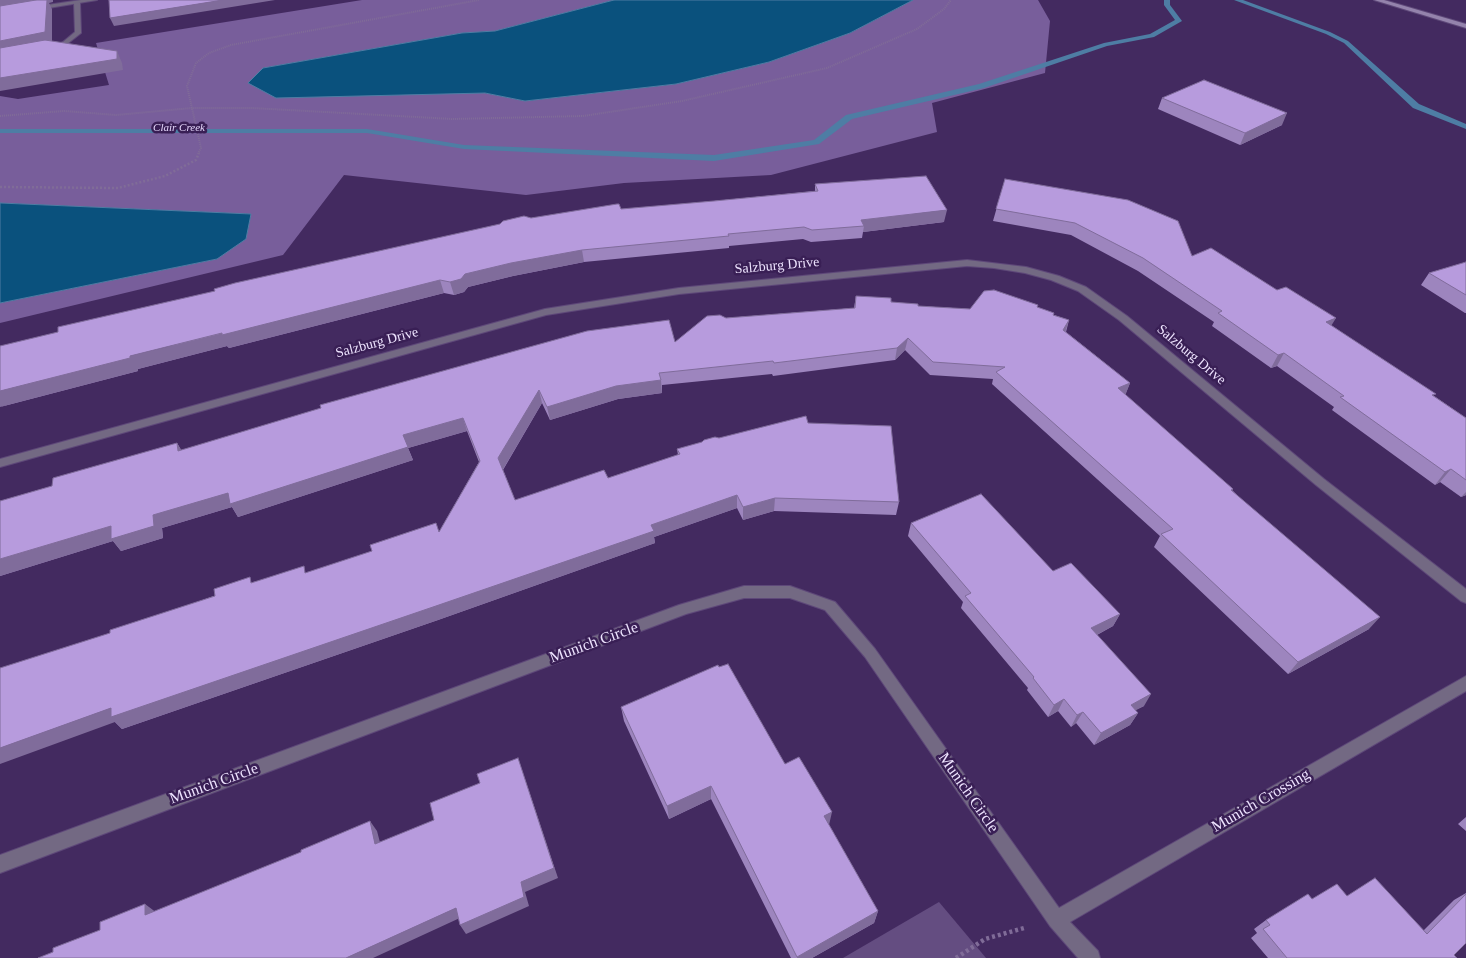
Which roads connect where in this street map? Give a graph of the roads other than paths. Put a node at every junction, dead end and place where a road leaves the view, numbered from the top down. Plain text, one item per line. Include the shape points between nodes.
1 (94, 0) edge
2 (1377, 0) edge
3 (75, 1) edge
4 (0, 14) edge
5 (1466, 26) edge
6 (43, 51) edge
7 (0, 463) edge
8 (1466, 597) edge
9 (1466, 683) edge
10 (0, 864) edge
11 (1056, 920) junction
12 (1091, 958) edge

1 - 3 street
2 - 5 main road
3 - 4 street
3 - 6 street via 78,32 65,43
7 - 8 street, Salzburg Drive via 546,312 680,291 967,263 994,265 1055,278 1082,289 1123,318 1320,482
9 - 11 street, Munich Crossing
10 - 11 street, Munich Circle via 684,610 744,592 790,592 830,606 870,652
11 - 12 street, Munich Circle

